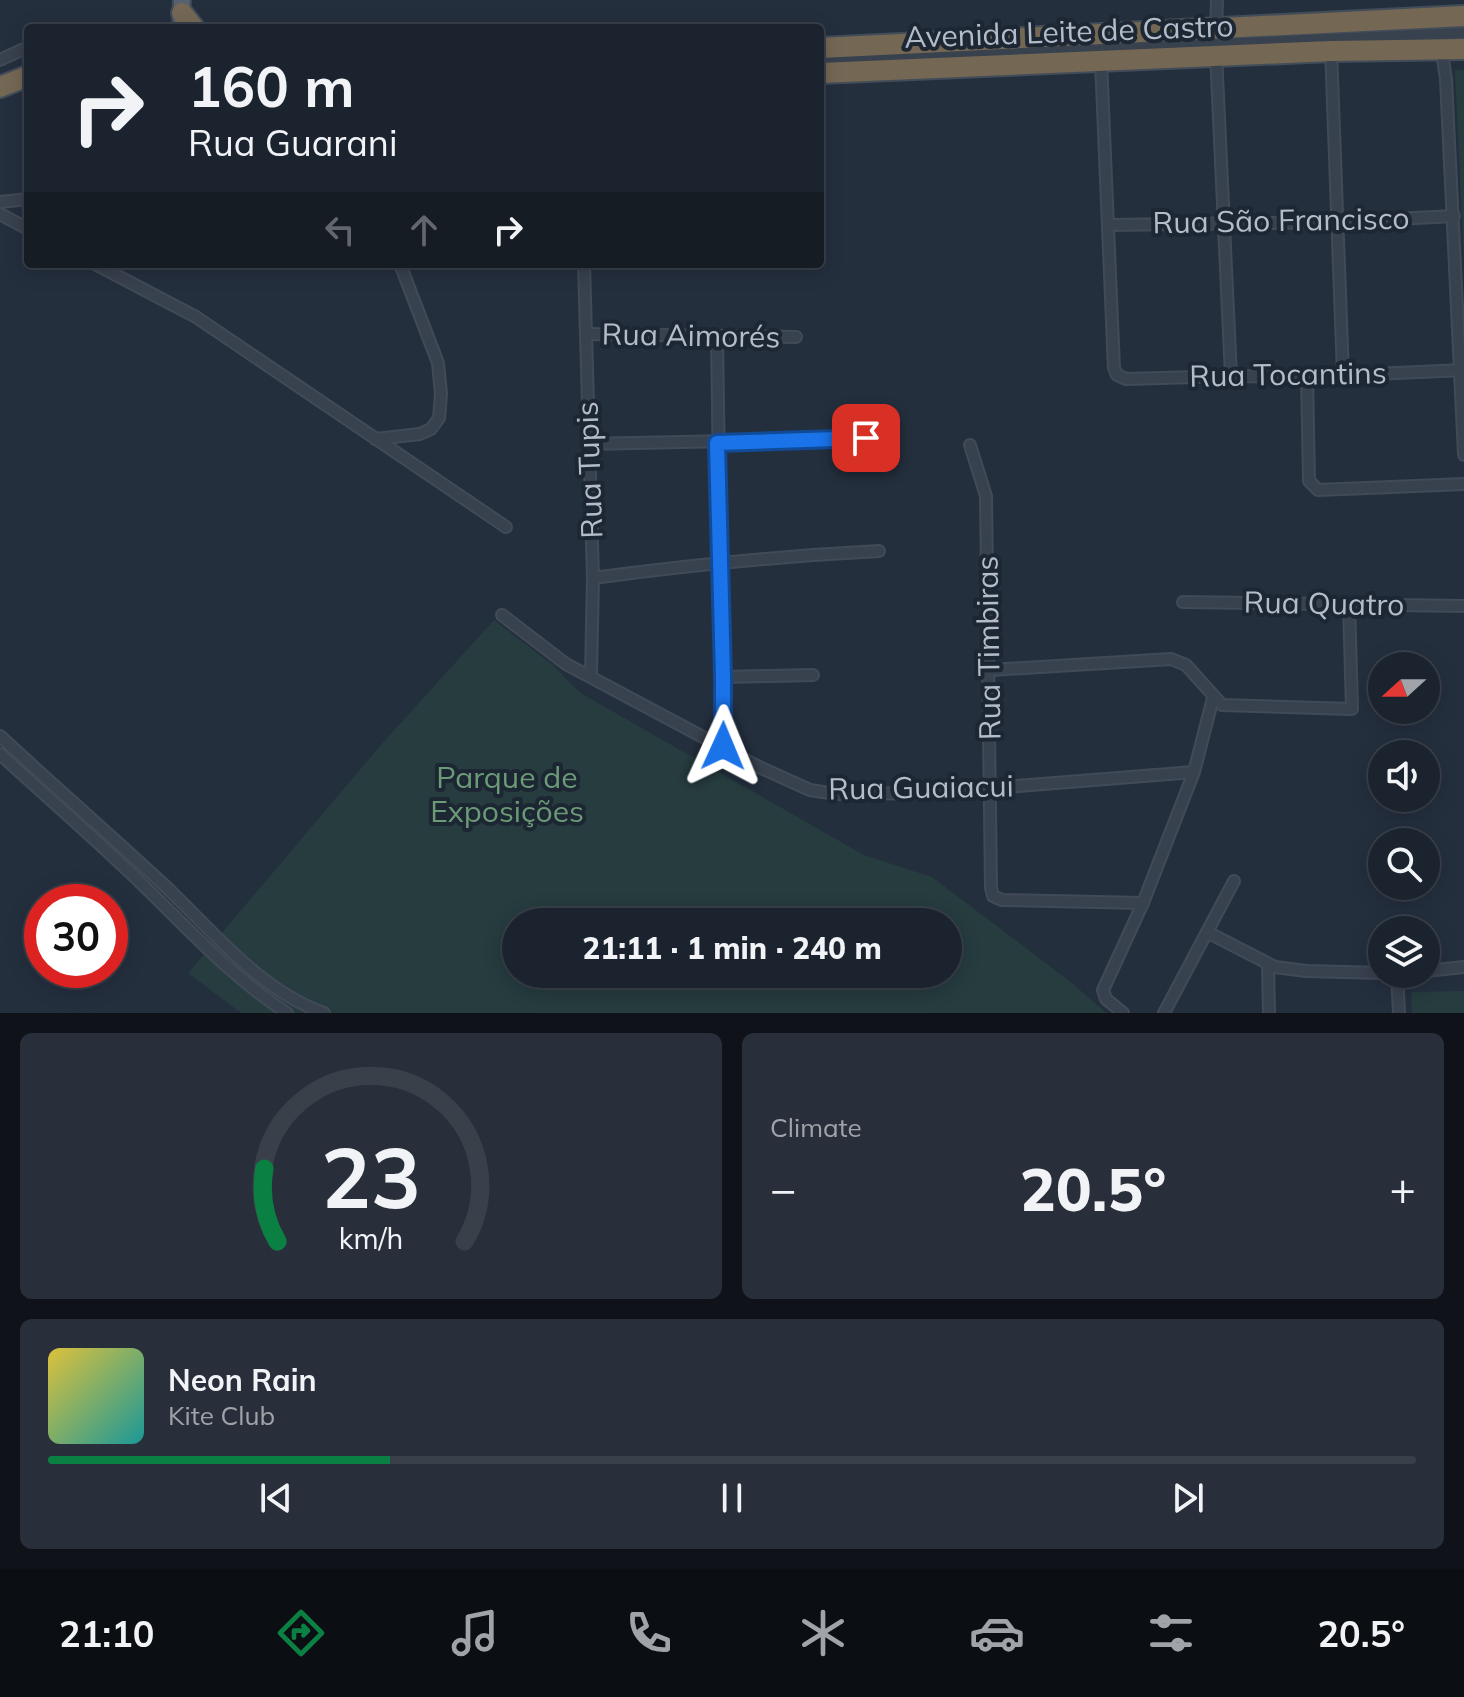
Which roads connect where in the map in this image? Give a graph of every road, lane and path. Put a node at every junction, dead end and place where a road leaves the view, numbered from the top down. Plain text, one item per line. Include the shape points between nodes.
1 (1217, 0) edge
2 (1464, 16) edge
3 (1464, 33) edge
4 (1439, 34) junction
5 (1331, 38) junction
6 (1216, 43) junction
7 (824, 48) edge
8 (24, 49) edge
9 (1464, 49) edge
10 (0, 60) edge
11 (1101, 61) junction
12 (824, 62) edge
13 (824, 73) edge
14 (24, 78) edge
15 (0, 87) edge
16 (24, 199) edge
17 (0, 202) edge
18 (0, 214) edge
19 (1454, 216) junction
20 (1222, 222) junction
21 (1337, 222) junction
22 (1108, 225) junction
23 (24, 227) edge
24 (103, 268) edge
25 (402, 268) edge
26 (584, 268) edge
27 (586, 334) junction
28 (717, 337) junction
29 (796, 337) dead end
30 (1462, 370) edge
31 (1343, 375) junction
32 (1231, 376) junction
33 (1307, 377) junction
34 (866, 438) dead end
35 (375, 439) junction
36 (717, 443) junction
37 (587, 444) junction
38 (970, 445) dead end
39 (1464, 455) edge
40 (1464, 484) edge
41 (506, 527) dead end
42 (879, 551) dead end
43 (720, 561) junction
44 (593, 578) junction
45 (1183, 602) dead end
46 (1349, 604) junction
47 (1464, 606) edge
48 (502, 615) dead end
49 (990, 670) junction
50 (591, 675) junction
51 (813, 675) dead end
52 (723, 677) junction
53 (1213, 698) junction
54 (0, 736) edge
55 (723, 746) junction
56 (0, 754) edge
57 (1194, 772) junction
58 (990, 789) junction
59 (152, 873) junction
60 (1234, 881) dead end
61 (142, 885) junction
62 (1143, 903) junction
63 (190, 909) junction
64 (180, 921) junction
65 (1207, 932) junction
66 (1268, 964) junction
67 (1464, 967) edge
68 (1440, 970) edge
69 (1368, 973) edge
70 (1398, 988) edge
71 (287, 1013) edge
72 (324, 1013) edge
73 (1123, 1013) edge
74 (1164, 1013) edge
75 (1269, 1013) edge
76 (1399, 1013) edge

1 - 6 street
2 - 4 highway, Avenida Leite de Castro
3 - 4 street
4 - 5 highway, Avenida Leite de Castro
4 - 5 highway, Avenida Leite de Castro
4 - 9 highway, Avenida Leite de Castro
4 - 19 street
5 - 6 highway, Avenida Leite de Castro
5 - 6 highway, Avenida Leite de Castro
5 - 21 street
6 - 7 highway, Avenida Leite de Castro
6 - 11 highway, Avenida Leite de Castro
6 - 12 street
6 - 20 street
8 - 10 street
11 - 13 highway, Avenida Leite de Castro
11 - 22 street
14 - 15 highway
16 - 17 street
18 - 23 street
19 - 21 street, Rua São Francisco
19 - 30 street
20 - 21 street, Rua São Francisco
20 - 22 street, Rua São Francisco
20 - 32 street
21 - 31 street
22 - 32 street, Rua Tocantins via 1117,375
24 - 35 street via 196,317
25 - 35 street via 438,363 439,418 420,434
26 - 27 street, Rua Tupis
27 - 28 street, Rua Aimorés
27 - 37 street, Rua Tupis
28 - 29 street, Rua Aimorés
28 - 36 street
30 - 31 street, Rua Tocantins
30 - 39 street
31 - 33 street, Rua Tocantins
32 - 33 street, Rua Tocantins
33 - 40 street via 1312,486 1318,490
34 - 36 street
35 - 41 street
36 - 37 street
36 - 43 street
37 - 44 street, Rua Tupis
38 - 49 street, Rua Timbiras via 986,496
42 - 43 street
43 - 44 street
43 - 52 street
44 - 50 street, Rua Tupis
45 - 46 street, Rua Quatro
46 - 47 street, Rua Quatro
46 - 53 street via 1352,709 1232,707
48 - 50 street, Rua Guaiacui via 566,664
49 - 53 street via 1171,659 1186,665
49 - 58 street, Rua Timbiras
50 - 55 street, Rua Guaiacui
51 - 52 street
52 - 55 street
53 - 57 street
54 - 59 street
55 - 58 street, Rua Guaiacui via 810,790 836,794
56 - 61 street
57 - 58 street, Rua Guaiacui
57 - 62 street
58 - 62 street, Rua Timbiras via 993,896
59 - 61 street
59 - 63 street
60 - 65 street
61 - 64 street
62 - 73 street via 1103,990 1109,1003
63 - 64 street
63 - 72 street via 282,992
64 - 71 street
65 - 66 street
65 - 74 street
66 - 69 street
66 - 75 street
67 - 68 street
70 - 76 street

